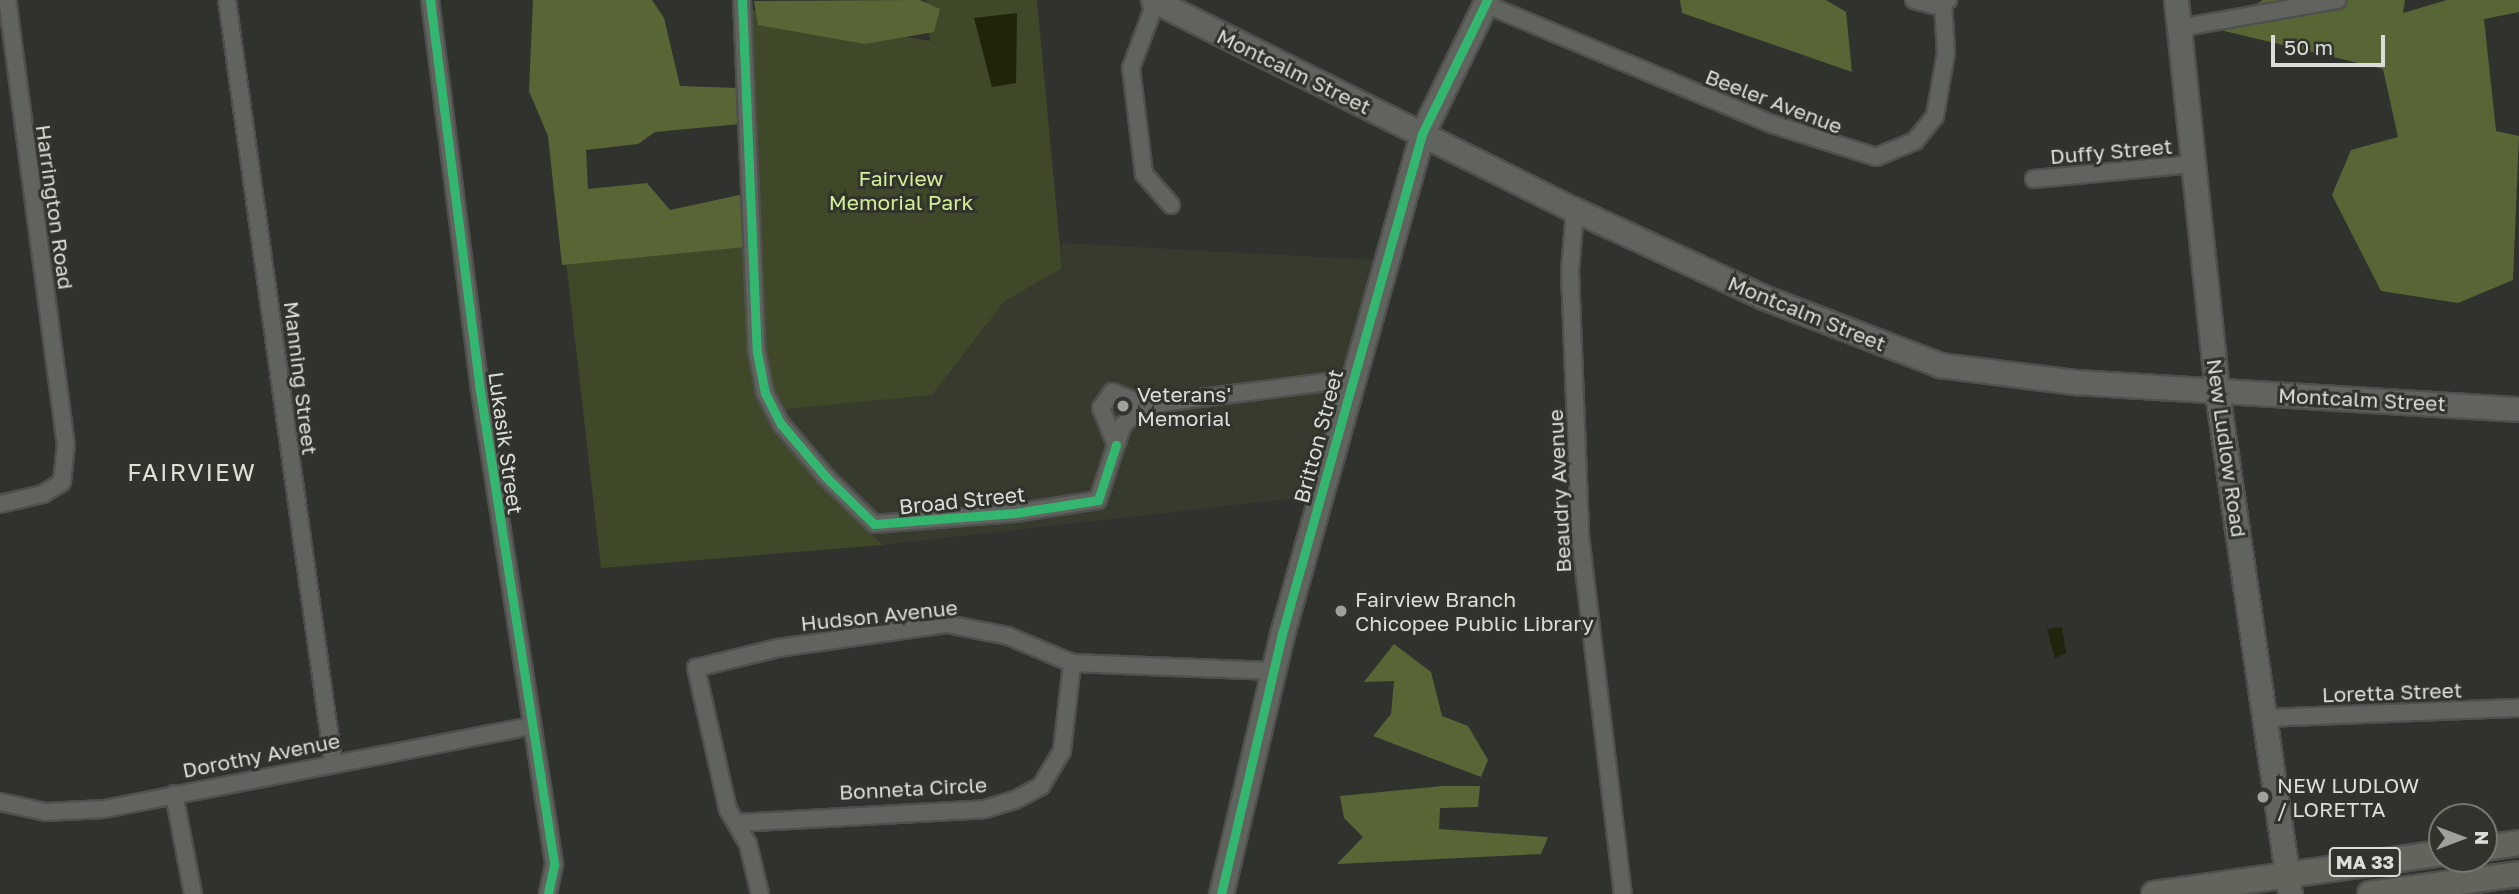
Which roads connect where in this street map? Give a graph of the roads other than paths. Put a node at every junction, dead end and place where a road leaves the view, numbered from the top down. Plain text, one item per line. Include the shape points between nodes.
1 (7, 0) edge
2 (227, 0) edge
3 (430, 0) edge
4 (742, 0) edge
5 (1914, 0) edge
6 (2176, 0) edge
7 (2338, 0) edge
8 (1155, 1) edge
9 (1486, 2) edge
10 (1946, 2) edge
11 (2179, 28) junction
12 (1422, 134) junction
13 (2193, 164) junction
14 (2034, 179) dead end
15 (1171, 205) dead end
16 (1575, 210) junction
17 (1352, 379) junction
18 (2217, 391) junction
19 (1145, 405) junction
20 (2519, 409) edge
21 (1116, 445) junction
22 (0, 504) edge
23 (1072, 663) junction
24 (1273, 670) junction
25 (2519, 708) edge
26 (2267, 718) junction
27 (531, 726) junction
28 (333, 761) junction
29 (174, 794) junction
30 (0, 802) edge
31 (737, 823) junction
32 (2519, 844) edge
33 (2498, 846) edge
34 (2428, 856) edge
35 (2519, 874) edge
36 (2289, 883) edge
37 (549, 892) edge
38 (193, 894) edge
39 (760, 894) edge
40 (1221, 894) edge
41 (1623, 894) edge
42 (2154, 894) edge
43 (2370, 894) edge

1 - 22 street, Harrington Road via 65,420 62,482 43,494
2 - 28 street, Manning Street
3 - 27 street, Lukasik Street
4 - 21 street, Broad Street via 757,352 765,393 781,424 826,478 874,524 1015,513 1098,500
5 - 10 street, Beeler Avenue
6 - 11 main road, New Ludlow Road
7 - 11 street
8 - 12 main road, Montcalm Street
8 - 15 street via 1131,68 1144,174
9 - 10 street, Beeler Avenue via 1772,124 1876,158 1916,141 1935,116 1946,53
9 - 12 main road, Britton Street
11 - 13 main road, New Ludlow Road
12 - 16 main road, Montcalm Street
12 - 17 main road, Britton Street
13 - 14 street, Duffy Street
13 - 18 main road, New Ludlow Road
16 - 18 main road, Montcalm Street via 1763,297 1940,365 1991,375
16 - 41 street, Beaudry Avenue via 1570,271 1580,535
17 - 19 street
17 - 24 main road, Britton Street
18 - 20 main road, Montcalm Street
18 - 26 main road, New Ludlow Road
19 - 21 street via 1123,425
19 - 21 street via 1125,392 1105,395 1104,422
23 - 24 street, Hudson Avenue
23 - 31 street, Bonneta Circle via 1062,751 1041,786 1015,800 985,809
23 - 31 street, Hudson Avenue via 1008,636 947,624 778,648 696,668 728,810
24 - 40 main road, Britton Street
25 - 26 street, Loretta Street
26 - 36 main road, New Ludlow Road
27 - 28 street, Dorothy Avenue
27 - 37 street, Lukasik Street via 554,865
28 - 29 street, Dorothy Avenue
29 - 30 street, Dorothy Avenue via 58,811
29 - 38 street
31 - 39 street
32 - 33 main road
34 - 36 main road, MA 33
35 - 43 main road, MA 33
36 - 42 main road, MA 33

